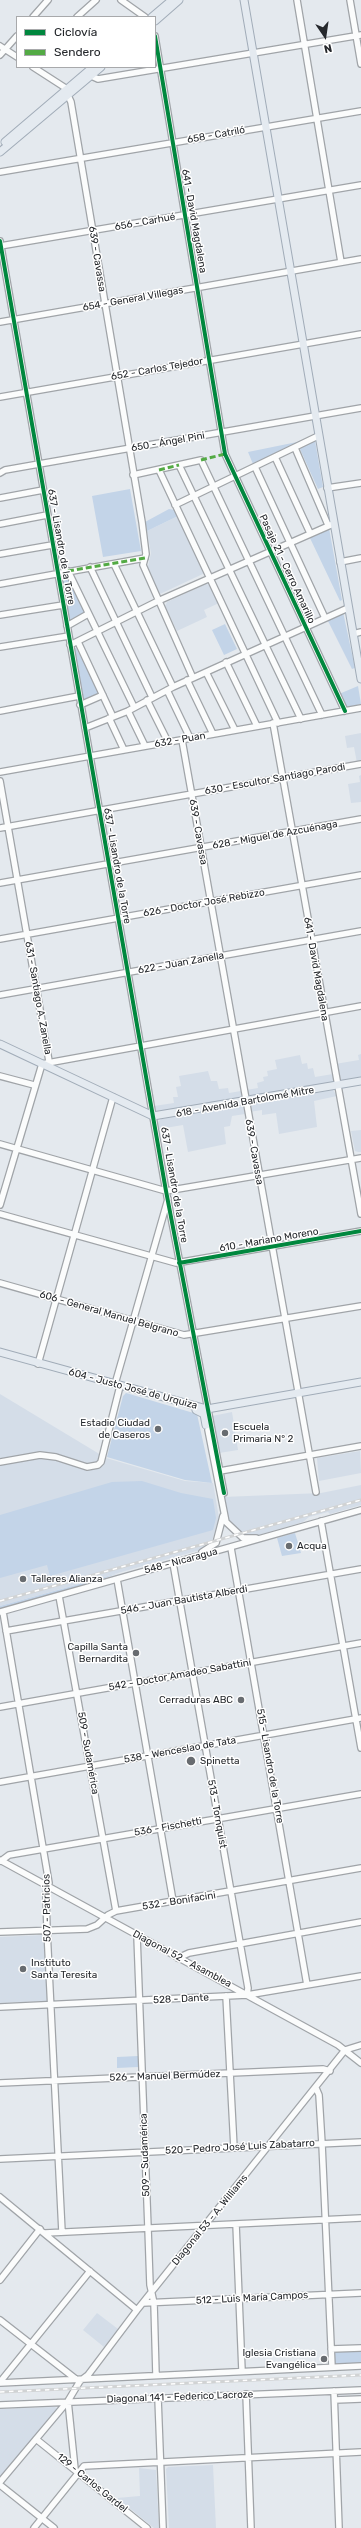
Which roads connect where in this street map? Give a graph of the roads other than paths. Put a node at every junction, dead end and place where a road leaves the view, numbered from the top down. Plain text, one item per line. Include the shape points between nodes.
1 (48, 0) edge
2 (96, 0) edge
3 (120, 0) edge
4 (172, 0) edge
5 (179, 0) edge
6 (244, 0) edge
7 (297, 0) edge
8 (350, 0) edge
9 (34, 16) edge
10 (77, 16) edge
11 (144, 16) edge
12 (153, 16) edge
13 (156, 20) edge
14 (359, 35) edge
15 (16, 37) edge
16 (156, 43) edge
17 (304, 45) junction
18 (3, 47) edge
19 (253, 54) junction
20 (0, 55) edge
21 (16, 56) edge
22 (361, 64) edge
23 (34, 68) edge
24 (92, 68) edge
25 (99, 68) edge
26 (160, 69) junction
27 (88, 75) junction
28 (67, 92) junction
29 (361, 111) edge
30 (317, 118) junction
31 (266, 127) junction
32 (172, 143) junction
33 (0, 146) edge
34 (0, 152) edge
35 (80, 159) junction
36 (0, 172) edge
37 (361, 185) edge
38 (329, 190) junction
39 (278, 199) junction
40 (184, 215) junction
41 (93, 231) junction
42 (0, 244) edge
43 (361, 259) edge
44 (341, 262) junction
45 (290, 272) junction
46 (197, 288) junction
47 (105, 303) junction
48 (14, 319) junction
49 (0, 322) edge
50 (361, 334) edge
51 (302, 344) junction
52 (209, 360) junction
53 (117, 377) junction
54 (26, 392) junction
55 (0, 397) edge
56 (361, 408) edge
57 (315, 416) junction
58 (221, 433) junction
59 (318, 436) junction
60 (295, 448) junction
61 (129, 449) junction
62 (275, 457) junction
63 (39, 464) junction
64 (180, 465) junction
65 (255, 467) junction
66 (158, 470) junction
67 (0, 473) edge
68 (133, 475) junction
69 (235, 476) junction
70 (361, 483) edge
71 (215, 486) junction
72 (327, 488) junction
73 (43, 490) junction
74 (195, 495) junction
75 (0, 498) edge
76 (175, 505) junction
77 (47, 515) junction
78 (0, 524) edge
79 (331, 525) junction
80 (310, 533) junction
81 (290, 543) junction
82 (52, 545) junction
83 (270, 552) junction
84 (0, 554) edge
85 (145, 558) junction
86 (361, 558) edge
87 (250, 561) junction
88 (340, 562) junction
89 (114, 564) junction
90 (90, 568) junction
91 (230, 570) junction
92 (68, 571) junction
93 (57, 573) junction
94 (209, 579) junction
95 (0, 584) edge
96 (158, 601) junction
97 (63, 605) junction
98 (348, 608) junction
99 (136, 612) junction
100 (88, 614) junction
101 (0, 615) edge
102 (325, 618) junction
103 (116, 623) junction
104 (67, 626) junction
105 (305, 627) junction
106 (97, 632) junction
107 (361, 632) edge
108 (353, 634) junction
109 (69, 636) junction
110 (285, 636) junction
111 (78, 642) junction
112 (70, 645) junction
113 (266, 645) junction
114 (0, 647) edge
115 (246, 653) junction
116 (226, 662) junction
117 (206, 672) junction
118 (190, 679) junction
119 (361, 680) edge
120 (170, 688) junction
121 (103, 695) junction
122 (79, 696) junction
123 (150, 699) junction
124 (80, 705) junction
125 (361, 708) edge
126 (131, 709) junction
127 (0, 711) edge
128 (345, 711) junction
129 (322, 715) junction
130 (111, 717) junction
131 (301, 718) junction
132 (275, 723) junction
133 (257, 726) junction
134 (85, 728) junction
135 (235, 730) junction
136 (214, 734) junction
137 (190, 738) junction
138 (182, 740) junction
139 (168, 742) junction
140 (145, 746) junction
141 (124, 750) junction
142 (90, 756) junction
143 (361, 764) edge
144 (0, 772) edge
145 (282, 778) junction
146 (0, 781) edge
147 (191, 793) junction
148 (99, 809) junction
149 (361, 819) edge
150 (8, 826) junction
151 (0, 828) edge
152 (292, 831) junction
153 (201, 848) junction
154 (109, 864) junction
155 (361, 875) edge
156 (17, 880) junction
157 (0, 883) edge
158 (302, 885) junction
159 (210, 902) junction
160 (119, 918) junction
161 (361, 931) edge
162 (26, 935) junction
163 (0, 939) edge
164 (311, 940) junction
165 (219, 957) junction
166 (128, 973) junction
167 (36, 989) junction
168 (0, 995) edge
169 (361, 1006) edge
170 (324, 1013) junction
171 (232, 1029) junction
172 (0, 1044) edge
173 (141, 1045) junction
174 (45, 1062) junction
175 (0, 1076) edge
176 (361, 1081) edge
177 (34, 1085) junction
178 (336, 1086) junction
179 (113, 1097) junction
180 (245, 1102) junction
181 (153, 1116) junction
182 (0, 1144) edge
183 (17, 1149) junction
184 (361, 1158) edge
185 (351, 1159) junction
186 (93, 1170) junction
187 (258, 1176) junction
188 (166, 1191) junction
189 (168, 1198) junction
190 (0, 1205) edge
191 (0, 1214) edge
192 (361, 1214) edge
193 (361, 1231) edge
194 (74, 1235) junction
195 (271, 1248) junction
196 (150, 1256) junction
197 (179, 1263) junction
198 (0, 1283) edge
199 (56, 1299) junction
200 (361, 1306) edge
201 (132, 1320) junction
202 (283, 1320) junction
203 (192, 1334) junction
204 (0, 1352) edge
205 (38, 1364) junction
206 (361, 1382) edge
207 (117, 1385) junction
208 (297, 1393) junction
209 (185, 1405) junction
210 (207, 1409) junction
211 (208, 1424) junction
212 (361, 1446) edge
213 (309, 1455) junction
214 (0, 1462) edge
215 (220, 1471) junction
216 (316, 1492) dead end
217 (224, 1493) dead end
218 (216, 1494) dead end
219 (361, 1510) edge
220 (223, 1514) junction
221 (321, 1521) junction
222 (312, 1524) junction
223 (231, 1548) junction
224 (173, 1563) junction
225 (361, 1568) edge
226 (330, 1574) junction
227 (118, 1578) junction
228 (238, 1590) junction
229 (59, 1596) junction
230 (180, 1600) junction
231 (123, 1611) junction
232 (1, 1612) edge
233 (64, 1621) junction
234 (6, 1631) junction
235 (361, 1643) edge
236 (342, 1646) junction
237 (251, 1662) junction
238 (192, 1673) junction
239 (136, 1683) junction
240 (77, 1694) junction
241 (19, 1704) junction
242 (0, 1708) edge
243 (358, 1719) edge
244 (264, 1735) junction
245 (205, 1746) junction
246 (361, 1748) edge
247 (148, 1756) junction
248 (90, 1766) junction
249 (31, 1776) junction
250 (0, 1782) edge
251 (361, 1794) edge
252 (277, 1807) junction
253 (218, 1818) junction
254 (161, 1828) junction
255 (103, 1839) junction
256 (43, 1849) junction
257 (0, 1860) edge
258 (361, 1868) edge
259 (290, 1881) junction
260 (48, 1887) junction
261 (231, 1892) junction
262 (173, 1901) junction
263 (116, 1911) junction
264 (104, 1918) junction
265 (361, 1922) edge
266 (47, 1930) junction
267 (0, 1932) edge
268 (299, 1933) junction
269 (137, 1936) junction
270 (240, 1944) junction
271 (178, 1958) junction
272 (361, 1976) edge
273 (307, 1985) junction
274 (247, 1995) junction
275 (226, 1996) junction
276 (138, 2001) junction
277 (50, 2005) junction
278 (0, 2007) edge
279 (361, 2045) edge
280 (345, 2050) junction
281 (361, 2062) edge
282 (330, 2071) junction
283 (230, 2073) junction
284 (142, 2076) junction
285 (54, 2081) junction
286 (0, 2083) edge
287 (316, 2088) junction
288 (361, 2142) edge
289 (322, 2144) junction
290 (269, 2146) junction
291 (234, 2148) junction
292 (145, 2152) junction
293 (58, 2156) junction
294 (0, 2159) edge
295 (0, 2197) edge
296 (361, 2218) edge
297 (325, 2220) junction
298 (236, 2224) junction
299 (206, 2225) junction
300 (148, 2228) junction
301 (42, 2231) junction
302 (62, 2232) junction
303 (90, 2270) junction
304 (0, 2280) edge
305 (152, 2291) junction
306 (361, 2293) edge
307 (328, 2294) junction
308 (240, 2298) junction
309 (154, 2302) junction
310 (143, 2303) junction
311 (137, 2310) junction
312 (0, 2320) edge
313 (31, 2344) junction
314 (361, 2348) edge
315 (331, 2349) junction
316 (361, 2366) edge
317 (332, 2367) junction
318 (242, 2371) junction
319 (156, 2375) junction
320 (80, 2381) junction
321 (0, 2383) edge
322 (361, 2390) edge
323 (334, 2391) junction
324 (246, 2394) junction
325 (158, 2398) junction
326 (361, 2399) edge
327 (335, 2400) junction
328 (68, 2401) junction
329 (0, 2405) edge
330 (36, 2439) junction
331 (361, 2452) edge
332 (337, 2453) junction
333 (247, 2457) junction
334 (160, 2462) junction
335 (77, 2471) junction
336 (0, 2483) edge
337 (42, 2518) junction
338 (144, 2527) edge
339 (34, 2528) edge
340 (54, 2528) edge
341 (163, 2528) edge
342 (251, 2528) edge
343 (340, 2528) edge

1 - 9 street
2 - 10 street
3 - 11 street
4 - 12 main road
5 - 13 main road
6 - 19 main road
7 - 17 street
8 - 14 street
14 - 17 street
14 - 22 street
15 - 18 street
16 - 26 street, 641 - David Magdalena
17 - 19 street
17 - 30 street
18 - 20 street
18 - 21 street
19 - 26 street
19 - 31 main road
23 - 28 street
24 - 27 main road
25 - 27 main road
26 - 27 street via 98,79
26 - 32 street, 641 - David Magdalena
27 - 28 main road
28 - 33 main road
28 - 34 main road
28 - 35 street, 639 - Cavassa
29 - 30 street, 658 - Catriló
30 - 31 street, 658 - Catriló
30 - 38 street
31 - 32 street, 658 - Catriló
31 - 39 main road
32 - 35 street, 658 - Catriló
32 - 40 street, 641 - David Magdalena
35 - 36 street, 658 - Catriló
35 - 41 street, 639 - Cavassa
37 - 38 street, 656 - Carhué
38 - 39 street, 656 - Carhué
38 - 44 street
39 - 40 street, 656 - Carhué
39 - 45 main road
40 - 41 street, 656 - Carhué
40 - 46 street, 641 - David Magdalena
41 - 42 street, 656 - Carhué
41 - 47 street, 639 - Cavassa
42 - 48 street, 637 - Lisandro de la Torre
43 - 44 street, 654 - General Villegas
44 - 45 street, 654 - General Villegas
45 - 46 street, 654 - General Villegas
45 - 51 main road
46 - 47 street, 654 - General Villegas
46 - 52 street, 641 - David Magdalena
47 - 48 street, 654 - General Villegas
47 - 53 street, 639 - Cavassa
48 - 49 street, 654 - General Villegas
48 - 54 street, 637 - Lisandro de la Torre
50 - 51 street, 652 - Carlos Tejedor
51 - 52 street, 652 - Carlos Tejedor
51 - 57 main road
52 - 53 street, 652 - Carlos Tejedor
52 - 58 street, 641 - David Magdalena
53 - 54 street, 652 - Carlos Tejedor
53 - 61 street, 639 - Cavassa
54 - 55 street, 652 - Carlos Tejedor
54 - 63 street, 637 - Lisandro de la Torre
56 - 57 street, 650 - Ángel Pini
57 - 58 street, 650 - Ángel Pini
57 - 59 main road
58 - 61 street, 650 - Ángel Pini
58 - 69 street, Pasaje 21 - Cerro Amarillo via 225,454
59 - 60 street
59 - 72 main road
60 - 62 street
60 - 79 street
61 - 63 street, 650 - Ángel Pini
61 - 68 street, 639 - Cavassa
62 - 65 street
62 - 80 street
63 - 67 street, 650 - Ángel Pini
63 - 73 street, 637 - Lisandro de la Torre
64 - 66 street
64 - 71 street via 201,460
64 - 74 street
65 - 69 street
65 - 81 street
66 - 68 street
66 - 76 street, 641 - David Magdalena
68 - 85 street, 639 - Cavassa via 146,548
69 - 71 street
69 - 83 street, Pasaje 21 - Cerro Amarillo
70 - 72 street
71 - 74 street
71 - 87 street
72 - 79 main road
73 - 75 street
73 - 77 street, 637 - Lisandro de la Torre
74 - 76 street
74 - 91 street
76 - 94 street, 641 - David Magdalena
77 - 78 street
77 - 82 street, 637 - Lisandro de la Torre
79 - 80 street
79 - 88 main road
80 - 81 street
81 - 83 street
81 - 102 street
82 - 84 street
82 - 93 street, 637 - Lisandro de la Torre
83 - 87 street
83 - 105 street, Pasaje 21 - Cerro Amarillo
85 - 89 street
85 - 96 street, 639 - Cavassa via 144,568
86 - 88 street
87 - 91 street
87 - 110 street
88 - 98 main road
89 - 90 street
89 - 99 street
90 - 92 street
90 - 103 street
91 - 94 street
91 - 113 street
92 - 93 street
92 - 100 street
93 - 95 street
93 - 97 street, 637 - Lisandro de la Torre
94 - 96 street
94 - 115 street, 641 - David Magdalena
96 - 99 street
96 - 118 street, 639 - Cavassa
97 - 101 street
97 - 104 street, 637 - Lisandro de la Torre
98 - 102 street
98 - 108 main road
99 - 103 street
99 - 120 street
100 - 104 street
100 - 106 street
102 - 105 street
103 - 106 street
103 - 123 street
104 - 109 street, 637 - Lisandro de la Torre
105 - 110 street
105 - 128 street, Pasaje 21 - Cerro Amarillo
106 - 111 street
106 - 126 street
107 - 108 street
108 - 119 main road
109 - 112 street, 637 - Lisandro de la Torre
109 - 114 street
110 - 113 street
110 - 129 street
111 - 112 street
111 - 121 street
112 - 122 street, 637 - Lisandro de la Torre
113 - 115 street
113 - 131 street
115 - 116 street
115 - 132 street, 641 - David Magdalena
116 - 117 street
116 - 133 street
117 - 118 street
117 - 135 street
118 - 120 street
118 - 136 street, 639 - Cavassa
120 - 123 street
120 - 137 street
121 - 124 street
121 - 130 street
122 - 124 street, 637 - Lisandro de la Torre
122 - 127 street
123 - 126 street
123 - 139 street
124 - 134 street, 637 - Lisandro de la Torre
125 - 128 street, 632 - Puan
126 - 130 street
126 - 140 street
128 - 129 street, 632 - Puan
129 - 131 street, 632 - Puan
130 - 134 street
130 - 141 street
131 - 132 street, 632 - Puan
132 - 133 street, 632 - Puan
132 - 145 street, 641 - David Magdalena
133 - 135 street, 632 - Puan
134 - 142 street, 637 - Lisandro de la Torre
135 - 136 street, 632 - Puan
136 - 137 street, 632 - Puan
137 - 138 street, 632 - Puan
138 - 139 street, 632 - Puan
138 - 147 street, 639 - Cavassa
139 - 140 street, 632 - Puan
140 - 141 street, 632 - Puan
141 - 142 street, 632 - Puan
142 - 144 street, 632 - Puan
142 - 148 street, 637 - Lisandro de la Torre
143 - 145 street, 630 - Escultor Santiago Parodi
145 - 147 street, 630 - Escultor Santiago Parodi
145 - 152 street, 641 - David Magdalena
146 - 150 street, 631 - Santiago A. Zanella
147 - 148 street, 630 - Escultor Santiago Parodi
147 - 153 street, 639 - Cavassa
148 - 150 street, 630 - Escultor Santiago Parodi
148 - 154 street, 637 - Lisandro de la Torre
149 - 152 street, 628 - Miguel de Azcuénaga
150 - 151 street, 630 - Escultor Santiago Parodi
150 - 156 street, 631 - Santiago A. Zanella
152 - 153 street, 628 - Miguel de Azcuénaga
152 - 158 street, 641 - David Magdalena
153 - 154 street, 628 - Miguel de Azcuénaga
153 - 159 street, 639 - Cavassa
154 - 156 street, 628 - Miguel de Azcuénaga
154 - 160 street, 637 - Lisandro de la Torre
155 - 158 street, 626 - Doctor José Rebizzo
156 - 157 street, 628 - Miguel de Azcuénaga
156 - 162 street, 631 - Santiago A. Zanella
158 - 159 street, 626 - Doctor José Rebizzo
158 - 164 street, 641 - David Magdalena
159 - 160 street, 626 - Doctor José Rebizzo
159 - 165 street, 639 - Cavassa
160 - 162 street, 626 - Doctor José Rebizzo
160 - 166 street, 637 - Lisandro de la Torre
161 - 164 street, 622 - Juan Zanella
162 - 163 street, 626 - Doctor José Rebizzo
162 - 167 street, 631 - Santiago A. Zanella
164 - 165 street, 622 - Juan Zanella
164 - 170 street, 641 - David Magdalena
165 - 166 street, 622 - Juan Zanella
165 - 171 street, 639 - Cavassa
166 - 167 street, 622 - Juan Zanella
166 - 173 street, 637 - Lisandro de la Torre
167 - 168 street, 622 - Juan Zanella
167 - 174 street, 631 - Santiago A. Zanella
169 - 170 street
170 - 171 street
170 - 178 street, 641 - David Magdalena
171 - 173 street
171 - 180 street, 639 - Cavassa
172 - 174 main road
173 - 174 street
173 - 181 street, 637 - Lisandro de la Torre
174 - 177 street, 631 - Santiago A. Zanella
174 - 179 main road
175 - 177 street
176 - 178 main road, 618 - Avenida Bartolomé Mitre
177 - 183 street, 631 - Santiago A. Zanella
178 - 180 main road, 618 - Avenida Bartolomé Mitre
178 - 185 street, 641 - David Magdalena
179 - 181 main road
179 - 186 street
180 - 181 main road, 618 - Avenida Bartolomé Mitre
180 - 187 street, 639 - Cavassa
181 - 188 street, 637 - Lisandro de la Torre
182 - 183 street
183 - 186 street
183 - 190 street, 631 - Santiago A. Zanella
184 - 185 street
185 - 187 street
185 - 192 street, 641 - David Magdalena
186 - 188 street
186 - 194 street
187 - 188 street
187 - 195 street, 639 - Cavassa
188 - 189 street, 637 - Lisandro de la Torre
189 - 196 street
189 - 197 street, 637 - Lisandro de la Torre
191 - 194 street, 610 - Mariano Moreno
193 - 195 street, 610 - Mariano Moreno
194 - 196 street, 610 - Mariano Moreno
194 - 199 street
195 - 197 street, 610 - Mariano Moreno
195 - 202 street, 639 - Cavassa
196 - 197 street, 610 - Mariano Moreno
196 - 201 street
197 - 203 street, 637 - Lisandro de la Torre
198 - 199 street, 606 - General Manuel Belgrano
199 - 201 street, 606 - General Manuel Belgrano
199 - 205 street
200 - 202 street, 606 - General Manuel Belgrano
201 - 203 street, 606 - General Manuel Belgrano
201 - 207 street
202 - 203 street, 606 - General Manuel Belgrano
202 - 208 street, 639 - Cavassa
203 - 210 street, 637 - Lisandro de la Torre
204 - 205 main road, 604 - Justo José de Urquiza
205 - 207 main road, 604 - Justo José de Urquiza
206 - 208 main road, 604 - Justo José de Urquiza
207 - 209 main road, 604 - Justo José de Urquiza
207 - 214 street via 99,1464 91,1467 56,1456 40,1454
208 - 210 main road, 604 - Justo José de Urquiza
208 - 213 street, 639 - Cavassa
209 - 210 main road, 604 - Justo José de Urquiza
209 - 211 main road via 203,1412
210 - 211 street, 637 - Lisandro de la Torre
211 - 215 street, 637 - Lisandro de la Torre
211 - 218 street, 637 - Lisandro de la Torre via 206,1434
211 - 220 street
212 - 213 street
213 - 215 street
213 - 216 street, 639 - Cavassa
215 - 217 street, 637 - Lisandro de la Torre
219 - 221 street, 548 - Nicaragua
220 - 222 street via 228,1525 246,1538
220 - 227 street via 216,1543 211,1548
221 - 222 street, 548 - Nicaragua
221 - 226 street
222 - 223 street, 548 - Nicaragua
223 - 224 street, 548 - Nicaragua
223 - 228 street, 515 - Lisandro de la Torre
224 - 227 street, 548 - Nicaragua
224 - 230 street, 513 - Tornquist
225 - 226 street, 546 - Juan Bautista Alberdi
226 - 228 street, 546 - Juan Bautista Alberdi
226 - 236 street
227 - 229 street, 548 - Nicaragua
227 - 231 street
228 - 230 street, 546 - Juan Bautista Alberdi
228 - 237 street, 515 - Lisandro de la Torre
229 - 232 street, 548 - Nicaragua
229 - 233 street, 509 - Sudamérica
230 - 231 street, 546 - Juan Bautista Alberdi
230 - 238 street, 513 - Tornquist
231 - 233 street, 546 - Juan Bautista Alberdi
231 - 239 street
232 - 234 street, 507 - Patricios
233 - 234 street, 546 - Juan Bautista Alberdi
233 - 240 street, 509 - Sudamérica
234 - 241 street, 507 - Patricios
235 - 236 street, 542 - Doctor Amadeo Sabattini
236 - 237 street, 542 - Doctor Amadeo Sabattini
236 - 243 street
237 - 238 street, 542 - Doctor Amadeo Sabattini
237 - 244 street, 515 - Lisandro de la Torre
238 - 239 street, 542 - Doctor Amadeo Sabattini
238 - 245 street, 513 - Tornquist
239 - 240 street, 542 - Doctor Amadeo Sabattini
239 - 247 street
240 - 241 street, 542 - Doctor Amadeo Sabattini
240 - 248 street, 509 - Sudamérica
241 - 242 street, 542 - Doctor Amadeo Sabattini
241 - 249 street, 507 - Patricios
243 - 244 street, 538 - Wenceslao de Tata
243 - 246 street
244 - 245 street, 538 - Wenceslao de Tata
244 - 252 street, 515 - Lisandro de la Torre
245 - 247 street, 538 - Wenceslao de Tata
245 - 253 street, 513 - Tornquist
247 - 248 street, 538 - Wenceslao de Tata
247 - 254 street
248 - 249 street, 538 - Wenceslao de Tata
248 - 255 street, 509 - Sudamérica
249 - 250 street, 538 - Wenceslao de Tata
249 - 256 street, 507 - Patricios
251 - 252 street, 536 - Fischetti
252 - 253 street, 536 - Fischetti
252 - 259 street, 515 - Lisandro de la Torre
253 - 254 street, 536 - Fischetti
253 - 261 street, 513 - Tornquist
254 - 255 street, 536 - Fischetti
254 - 262 street
255 - 256 street, 536 - Fischetti
255 - 263 street, 509 - Sudamérica
256 - 257 street, 536 - Fischetti via 9,1855
256 - 260 street, 507 - Patricios
257 - 260 street, Diagonal 52 - Asamblea
258 - 259 street, 532 - Bonifacini
259 - 261 street, 532 - Bonifacini
259 - 268 street, 515 - Lisandro de la Torre
260 - 264 street, Diagonal 52 - Asamblea
260 - 266 street, 507 - Patricios
261 - 262 street, 532 - Bonifacini
261 - 270 street, 513 - Tornquist
262 - 263 street, 532 - Bonifacini
263 - 264 street, 532 - Bonifacini
264 - 266 street, 532 - Bonifacini via 92,1928
264 - 269 street, Diagonal 52 - Asamblea
265 - 268 street
266 - 267 street, 532 - Bonifacini
266 - 277 street, 507 - Patricios
268 - 270 street
268 - 273 street, 515 - Lisandro de la Torre
269 - 271 street, Diagonal 52 - Asamblea
269 - 276 street, 509 - Sudamérica
270 - 271 street via 189,1953
270 - 274 street, 513 - Tornquist
271 - 274 street, Diagonal 52 - Asamblea
272 - 273 street, 528 - Dante
273 - 274 street, 528 - Dante
274 - 275 street, 528 - Dante
274 - 280 street, Diagonal 52 - Asamblea
275 - 276 street, 528 - Dante
275 - 283 street
276 - 277 street, 528 - Dante
276 - 284 street, 509 - Sudamérica
277 - 278 street, 528 - Dante
277 - 285 street, 507 - Patricios
279 - 280 street
280 - 281 street, Diagonal 52 - Asamblea
280 - 282 street, Diagonal 53 - A. Williams
282 - 283 street, 526 - Manuel Bermúdez via 323,2069
282 - 287 street, Diagonal 53 - A. Williams
283 - 284 street, 526 - Manuel Bermúdez
283 - 291 street
284 - 285 street, 526 - Manuel Bermúdez
284 - 292 street, 509 - Sudamérica
285 - 286 street, 526 - Manuel Bermúdez
285 - 293 street, 507 - Patricios
287 - 289 street via 319,2095
287 - 290 street, Diagonal 53 - A. Williams
288 - 289 street, 520 - Pedro José Luis Zabatarro
289 - 290 street, 520 - Pedro José Luis Zabatarro
289 - 297 street
290 - 291 street, 520 - Pedro José Luis Zabatarro
290 - 299 street, Diagonal 53 - A. Williams
291 - 292 street, 520 - Pedro José Luis Zabatarro
292 - 293 street, 520 - Pedro José Luis Zabatarro
292 - 300 street, 509 - Sudamérica
293 - 294 street, 520 - Pedro José Luis Zabatarro
293 - 302 street, 507 - Patricios
295 - 301 street
296 - 297 street
297 - 298 street
297 - 307 street
298 - 299 street
298 - 308 street
299 - 300 street
299 - 305 street, Diagonal 53 - A. Williams
300 - 302 street
300 - 305 street, 509 - Sudamérica
301 - 302 street
301 - 303 street
301 - 304 street
303 - 311 street
303 - 313 street
305 - 309 street, 509 - Sudamérica
305 - 310 street, Diagonal 53 - A. Williams
306 - 307 street, 512 - Luis María Campos
307 - 308 street, 512 - Luis María Campos
307 - 315 street
308 - 309 street, 512 - Luis María Campos
308 - 318 street
309 - 310 street, 512 - Luis María Campos
309 - 319 street, 509 - Sudamérica
310 - 311 street, Diagonal 53 - A. Williams
311 - 320 street, Diagonal 53 - A. Williams via 88,2375
312 - 313 street
313 - 320 street
313 - 321 street
314 - 315 street
315 - 317 street
316 - 317 street
317 - 318 street
318 - 319 street
319 - 320 street
320 - 321 street
320 - 328 street, Diagonal 53 - A. Williams
322 - 323 street, Diagonal 141 - Federico Lacroze
323 - 324 street, Diagonal 141 - Federico Lacroze
323 - 327 street
324 - 325 street, Diagonal 141 - Federico Lacroze
324 - 333 street
325 - 328 street, Diagonal 141 - Federico Lacroze
325 - 334 street
326 - 327 street
327 - 332 street
328 - 329 street, Diagonal 141 - Federico Lacroze
328 - 330 street, Diagonal 53 - A. Williams
328 - 335 street
330 - 335 street, 129 - Carlos Gardel
330 - 336 street, Diagonal 53 - A. Williams
331 - 332 street
332 - 333 street
332 - 343 street
333 - 334 street
333 - 342 street
334 - 335 street via 88,2465
334 - 341 street
335 - 337 street
335 - 338 street, 129 - Carlos Gardel
336 - 337 street
337 - 339 street
337 - 340 street

